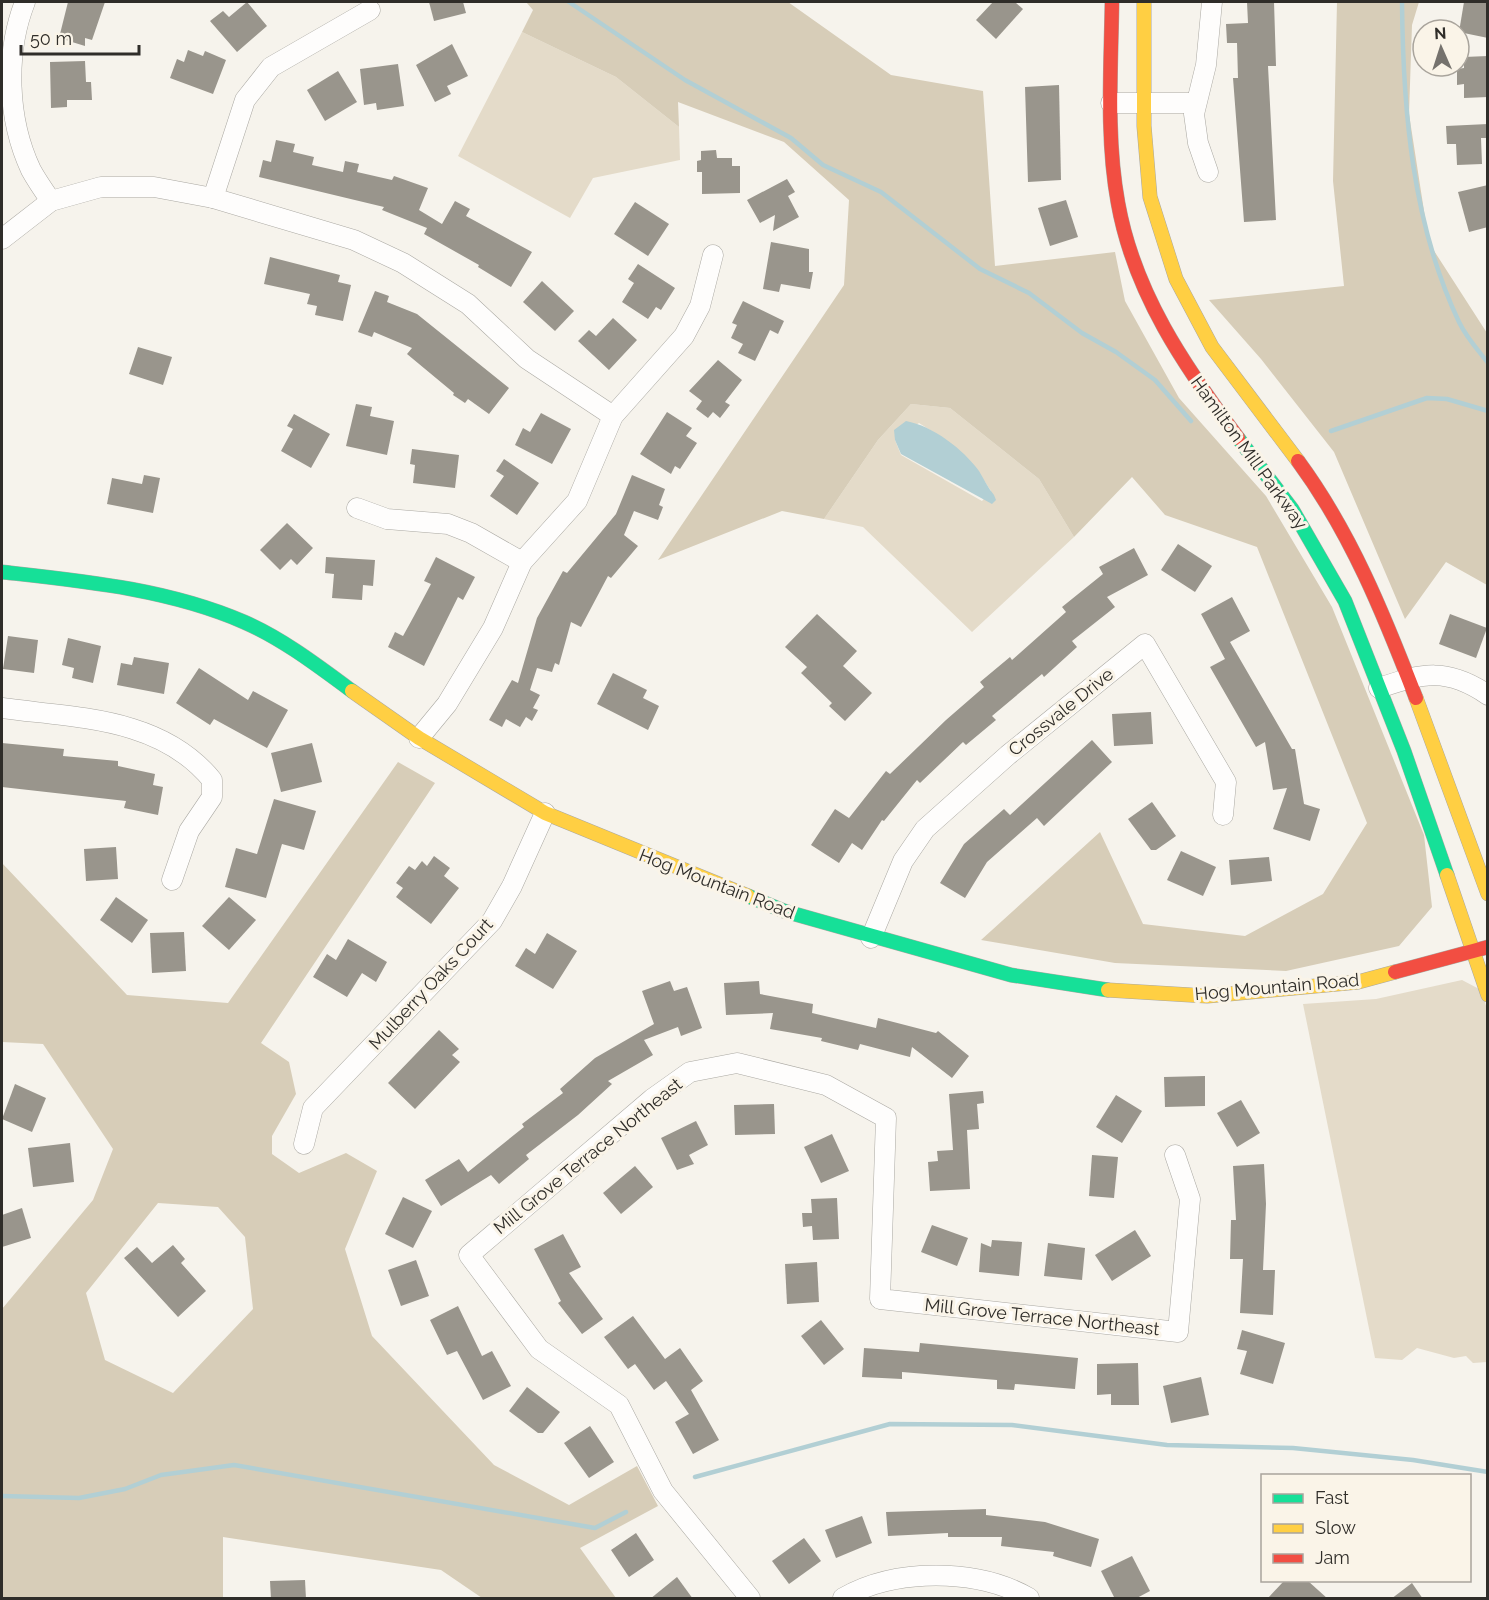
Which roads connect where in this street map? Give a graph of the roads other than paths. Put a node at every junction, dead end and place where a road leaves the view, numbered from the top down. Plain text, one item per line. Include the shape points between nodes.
1 (25, 2) edge
2 (1112, 2) edge
3 (1144, 2) edge
4 (1212, 2) edge
5 (370, 10) dead end
6 (1111, 104) junction
7 (1144, 104) junction
8 (1196, 104) junction
9 (1208, 172) dead end
10 (213, 198) junction
11 (51, 201) junction
12 (2, 239) edge
13 (712, 255) dead end
14 (613, 416) junction
15 (357, 508) dead end
16 (522, 562) junction
17 (2, 572) edge
18 (1409, 678) junction
19 (1379, 688) junction
20 (1488, 695) edge
21 (2, 708) edge
22 (419, 738) junction
23 (545, 813) junction
24 (1222, 815) dead end
25 (172, 880) dead end
26 (1488, 894) edge
27 (871, 938) junction
28 (1488, 947) edge
29 (1473, 952) junction
30 (1488, 995) edge
31 (304, 1144) dead end
32 (1175, 1155) dead end
33 (750, 1599) edge
34 (843, 1599) edge
35 (1029, 1599) edge

1 - 11 street via 11,67 15,122 31,169
2 - 6 street, Hamilton Mill Parkway
3 - 7 street, Hamilton Mill Parkway
4 - 8 street via 1206,65
5 - 10 street via 271,67 245,100
6 - 7 street
6 - 19 street, Hamilton Mill Parkway via 1118,204 1134,261 1159,322 1192,376 1293,509 1345,601
7 - 8 street
7 - 18 street, Hamilton Mill Parkway via 1150,197 1176,279 1212,347 1320,491 1373,588
8 - 9 street via 1198,143
10 - 11 street via 154,187 101,187
10 - 14 street via 354,240 403,263 468,304 527,359
11 - 12 street
13 - 14 street via 700,306 684,336
14 - 16 street via 577,501
15 - 16 street via 387,519 448,524
16 - 22 street via 493,628 447,704
17 - 22 street, Hog Mountain Road via 108,584 244,622 304,656
18 - 19 street
18 - 20 street via 1438,674 1473,685
18 - 26 street, Hamilton Mill Parkway
19 - 29 street, Hamilton Mill Parkway
21 - 25 street via 144,730 171,744 202,768 212,780 212,797 189,831
22 - 23 street, Hog Mountain Road
23 - 27 street, Hog Mountain Road via 784,911
23 - 31 street, Mulberry Oaks Court via 492,921 313,1108
24 - 27 street, Crossvale Drive via 1226,782 1145,644 1008,755 925,829 903,861
27 - 29 street, Hog Mountain Road via 1011,975 1126,993 1207,996 1358,982
28 - 29 street, Hog Mountain Road
29 - 30 street, Hamilton Mill Parkway
32 - 33 street, Mill Grove Terrace Northeast via 1190,1199 1178,1332 880,1299 886,1118 826,1085 737,1063 690,1072 652,1099 469,1255 539,1349 618,1405 663,1491
34 - 35 street via 860,1589 917,1576 972,1578

